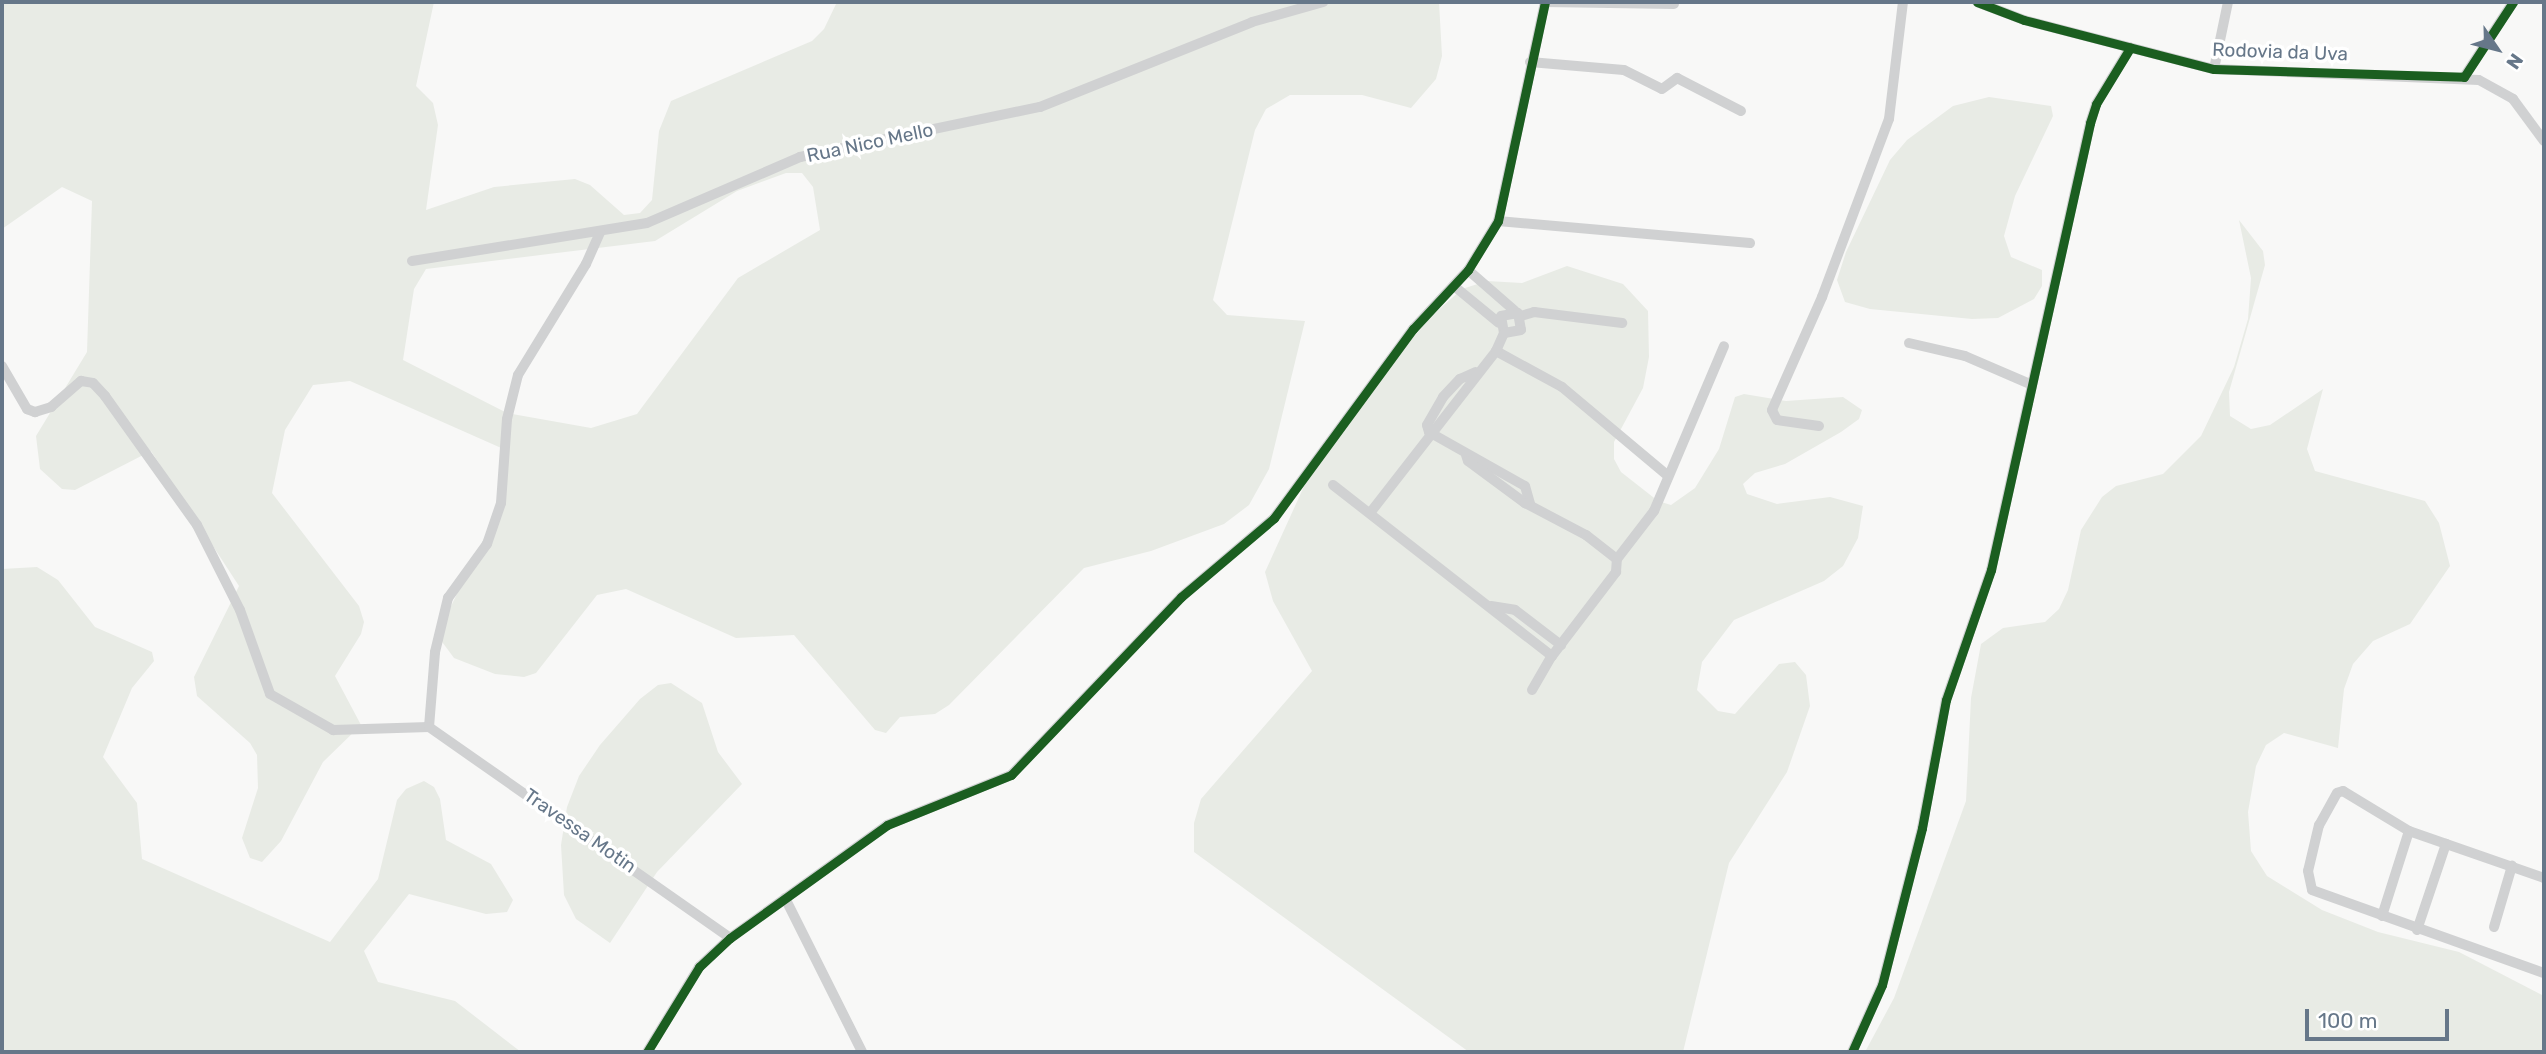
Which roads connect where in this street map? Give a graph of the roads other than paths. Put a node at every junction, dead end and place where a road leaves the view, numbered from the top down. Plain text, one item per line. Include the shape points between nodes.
1 (1323, 2) edge
2 (1545, 2) edge
3 (1903, 2) edge
4 (1977, 2) edge
5 (2229, 2) edge
6 (2513, 2) edge
7 (1674, 4) dead end
8 (2130, 48) junction
9 (1530, 62) junction
10 (2214, 69) junction
11 (2464, 77) junction
12 (1741, 111) dead end
13 (2544, 141) edge
14 (1499, 221) junction
15 (600, 232) junction
16 (1750, 243) dead end
17 (412, 261) dead end
18 (1468, 270) junction
19 (1486, 285) junction
20 (1454, 286) junction
21 (1475, 302) junction
22 (1518, 314) junction
23 (1622, 323) dead end
24 (1501, 328) junction
25 (1909, 343) dead end
26 (1724, 346) dead end
27 (1496, 351) junction
28 (2, 366) edge
29 (2030, 384) junction
30 (1819, 426) dead end
31 (1429, 432) junction
32 (1668, 476) junction
33 (1333, 485) dead end
34 (1370, 513) junction
35 (1617, 559) junction
36 (1491, 606) junction
37 (1561, 645) junction
38 (1552, 656) junction
39 (1532, 690) dead end
40 (429, 727) junction
41 (2409, 831) junction
42 (2446, 844) junction
43 (2512, 866) junction
44 (2544, 878) edge
45 (785, 898) junction
46 (2382, 916) junction
47 (2494, 927) dead end
48 (2417, 930) junction
49 (730, 938) junction
50 (2544, 973) edge
51 (646, 1052) edge
52 (862, 1052) edge
53 (1852, 1052) edge

1 - 15 street, Rua Nico Mello via 1252,22 1040,107 800,157 674,213
2 - 7 street
2 - 9 street
3 - 30 street via 1889,120 1822,298 1772,410 1777,420
4 - 8 street, Rodovia da Uva via 2024,20
5 - 10 street
6 - 11 street
8 - 10 street, Rodovia da Uva
8 - 29 street via 2096,104 2090,123
9 - 12 street via 1624,70 1662,89 1677,78
9 - 14 street
10 - 11 street, Rodovia da Uva
11 - 13 street, Rodovia da Uva via 2509,95
14 - 16 street
14 - 18 street
15 - 17 street, Rua Nico Mello
15 - 40 street via 586,264 518,376 507,419 501,503 487,544 448,598 435,652
18 - 19 street
18 - 20 street
19 - 21 street
19 - 22 street
20 - 21 street
20 - 45 street via 1413,329 1274,518 1181,597 1011,775 887,825
21 - 24 street
22 - 23 street
22 - 24 street via 1504,313
22 - 24 street via 1518,332
24 - 27 street
25 - 29 street via 1965,356
26 - 32 street
27 - 31 street via 1443,397 1427,425
27 - 32 street via 1562,387
28 - 40 street via 27,409 35,412 51,407 81,381 93,383 105,396 197,525 240,610 270,694 333,730
29 - 53 street via 1991,570 1946,700 1909,887 1882,985
31 - 34 street
31 - 35 street
32 - 35 street via 1654,511
33 - 34 street
34 - 36 street
35 - 37 street via 1616,572
36 - 37 street via 1515,610
36 - 38 street
37 - 38 street
38 - 39 street
40 - 49 street, Travessa Motin
41 - 42 street
41 - 46 street
41 - 46 street via 2343,791 2326,809 2314,842 2308,871 2312,890
42 - 43 street
42 - 48 street
43 - 44 street
43 - 47 street
45 - 49 street
45 - 52 street
46 - 48 street
48 - 50 street
49 - 51 street via 699,967

